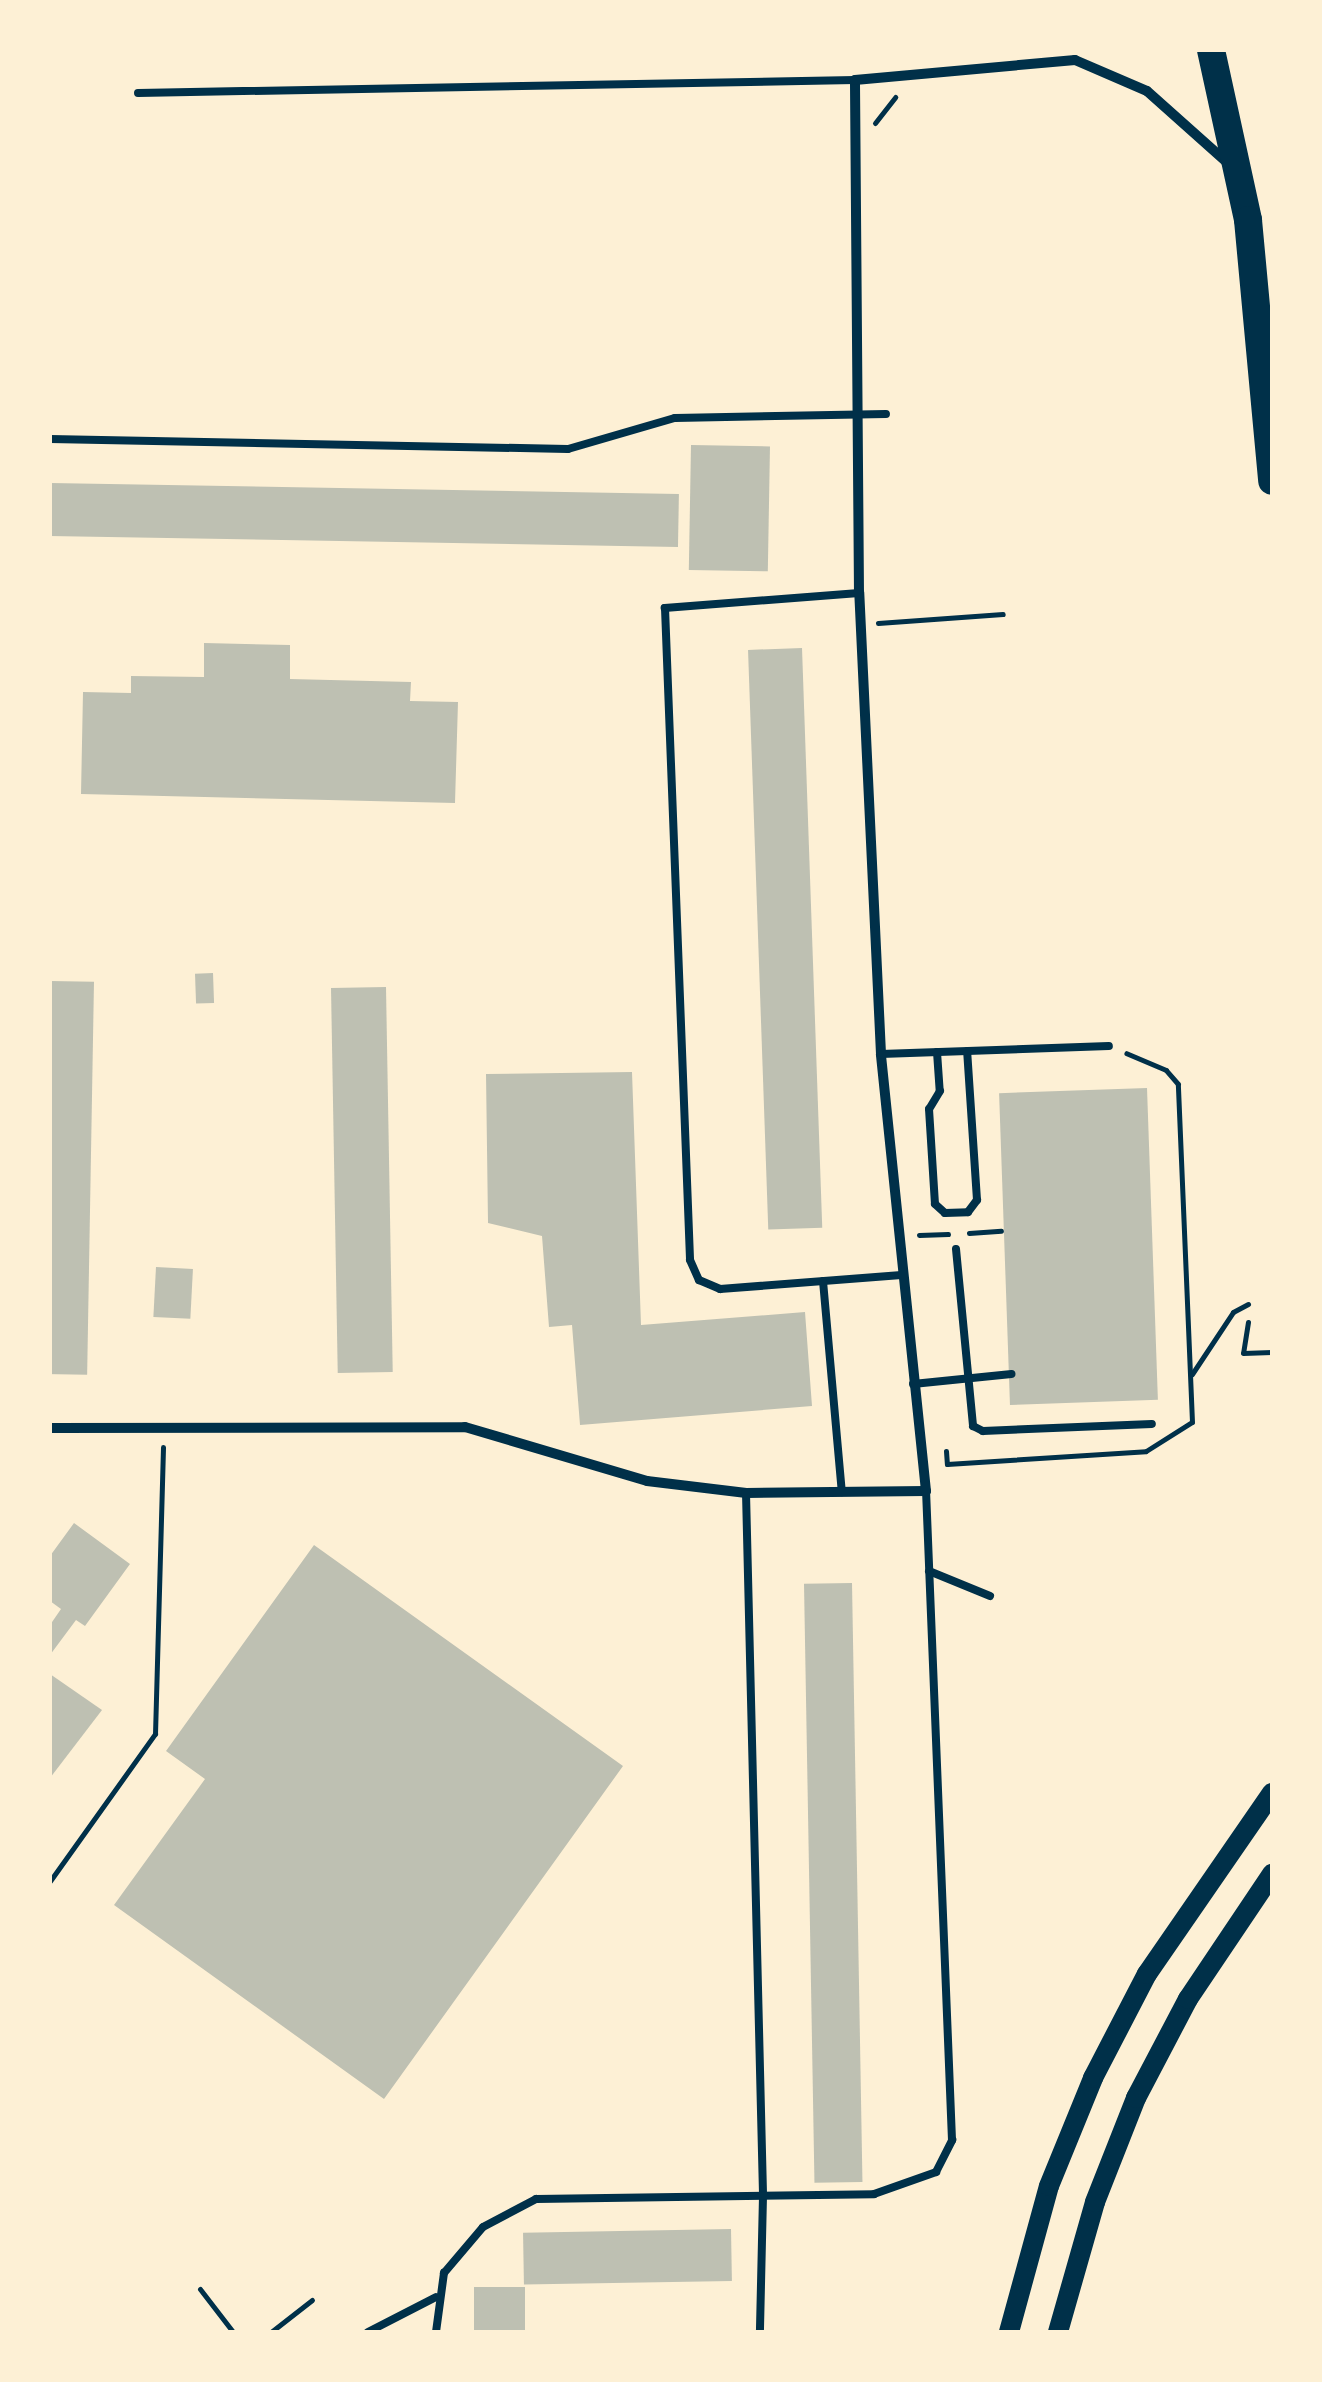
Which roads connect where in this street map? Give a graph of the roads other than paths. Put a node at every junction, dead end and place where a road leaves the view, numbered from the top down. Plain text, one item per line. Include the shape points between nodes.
1 (1085, 50) edge
2 (1211, 50) edge
3 (1074, 60) junction
4 (855, 80) junction
5 (138, 93) dead end
6 (1238, 172) junction
7 (886, 414) dead end
8 (858, 416) junction
9 (50, 439) edge
10 (1272, 481) edge
11 (859, 594) junction
12 (1109, 1046) road end
13 (967, 1051) junction
14 (938, 1052) junction
15 (881, 1054) junction
16 (956, 1249) dead end
17 (902, 1274) junction
18 (823, 1281) junction
19 (1010, 1374) dead end
20 (964, 1378) junction
21 (913, 1384) junction
22 (1152, 1424) dead end
23 (50, 1428) edge
24 (926, 1491) junction
25 (842, 1492) junction
26 (746, 1493) junction
27 (929, 1571) junction
28 (990, 1596) dead end
29 (1272, 1793) edge
30 (1272, 1874) edge
31 (763, 2196) junction
32 (436, 2297) junction
33 (368, 2332) edge
34 (436, 2332) edge
35 (760, 2332) edge
36 (1009, 2332) edge
37 (1058, 2332) edge

1 - 3 street
2 - 6 highway
3 - 4 street
3 - 6 street via 1147,90
4 - 5 lane
4 - 8 street
6 - 10 highway
7 - 8 lane
8 - 9 lane via 675,418 568,450
8 - 11 street
11 - 15 street
11 - 18 lane via 665,608 692,1271 720,1289
12 - 13 lane
13 - 14 lane
13 - 14 lane via 977,1200 968,1212 945,1214 936,1204 929,1109 940,1091
14 - 15 lane
15 - 17 street
16 - 20 lane
17 - 18 lane
17 - 21 street
18 - 25 lane
19 - 20 lane
20 - 21 lane
20 - 22 lane via 967,1416 983,1431
21 - 24 street
23 - 26 street via 465,1427 647,1480
24 - 25 street
24 - 27 lane
25 - 26 street
26 - 31 lane
27 - 28 lane
27 - 31 lane via 952,2140 936,2172 902,2188
29 - 36 main road via 1147,1974 1093,2078 1050,2186
30 - 37 main road via 1188,1999 1136,2098 1095,2202
31 - 32 lane via 536,2199 484,2227 444,2272
31 - 35 lane
32 - 33 lane
32 - 34 lane

